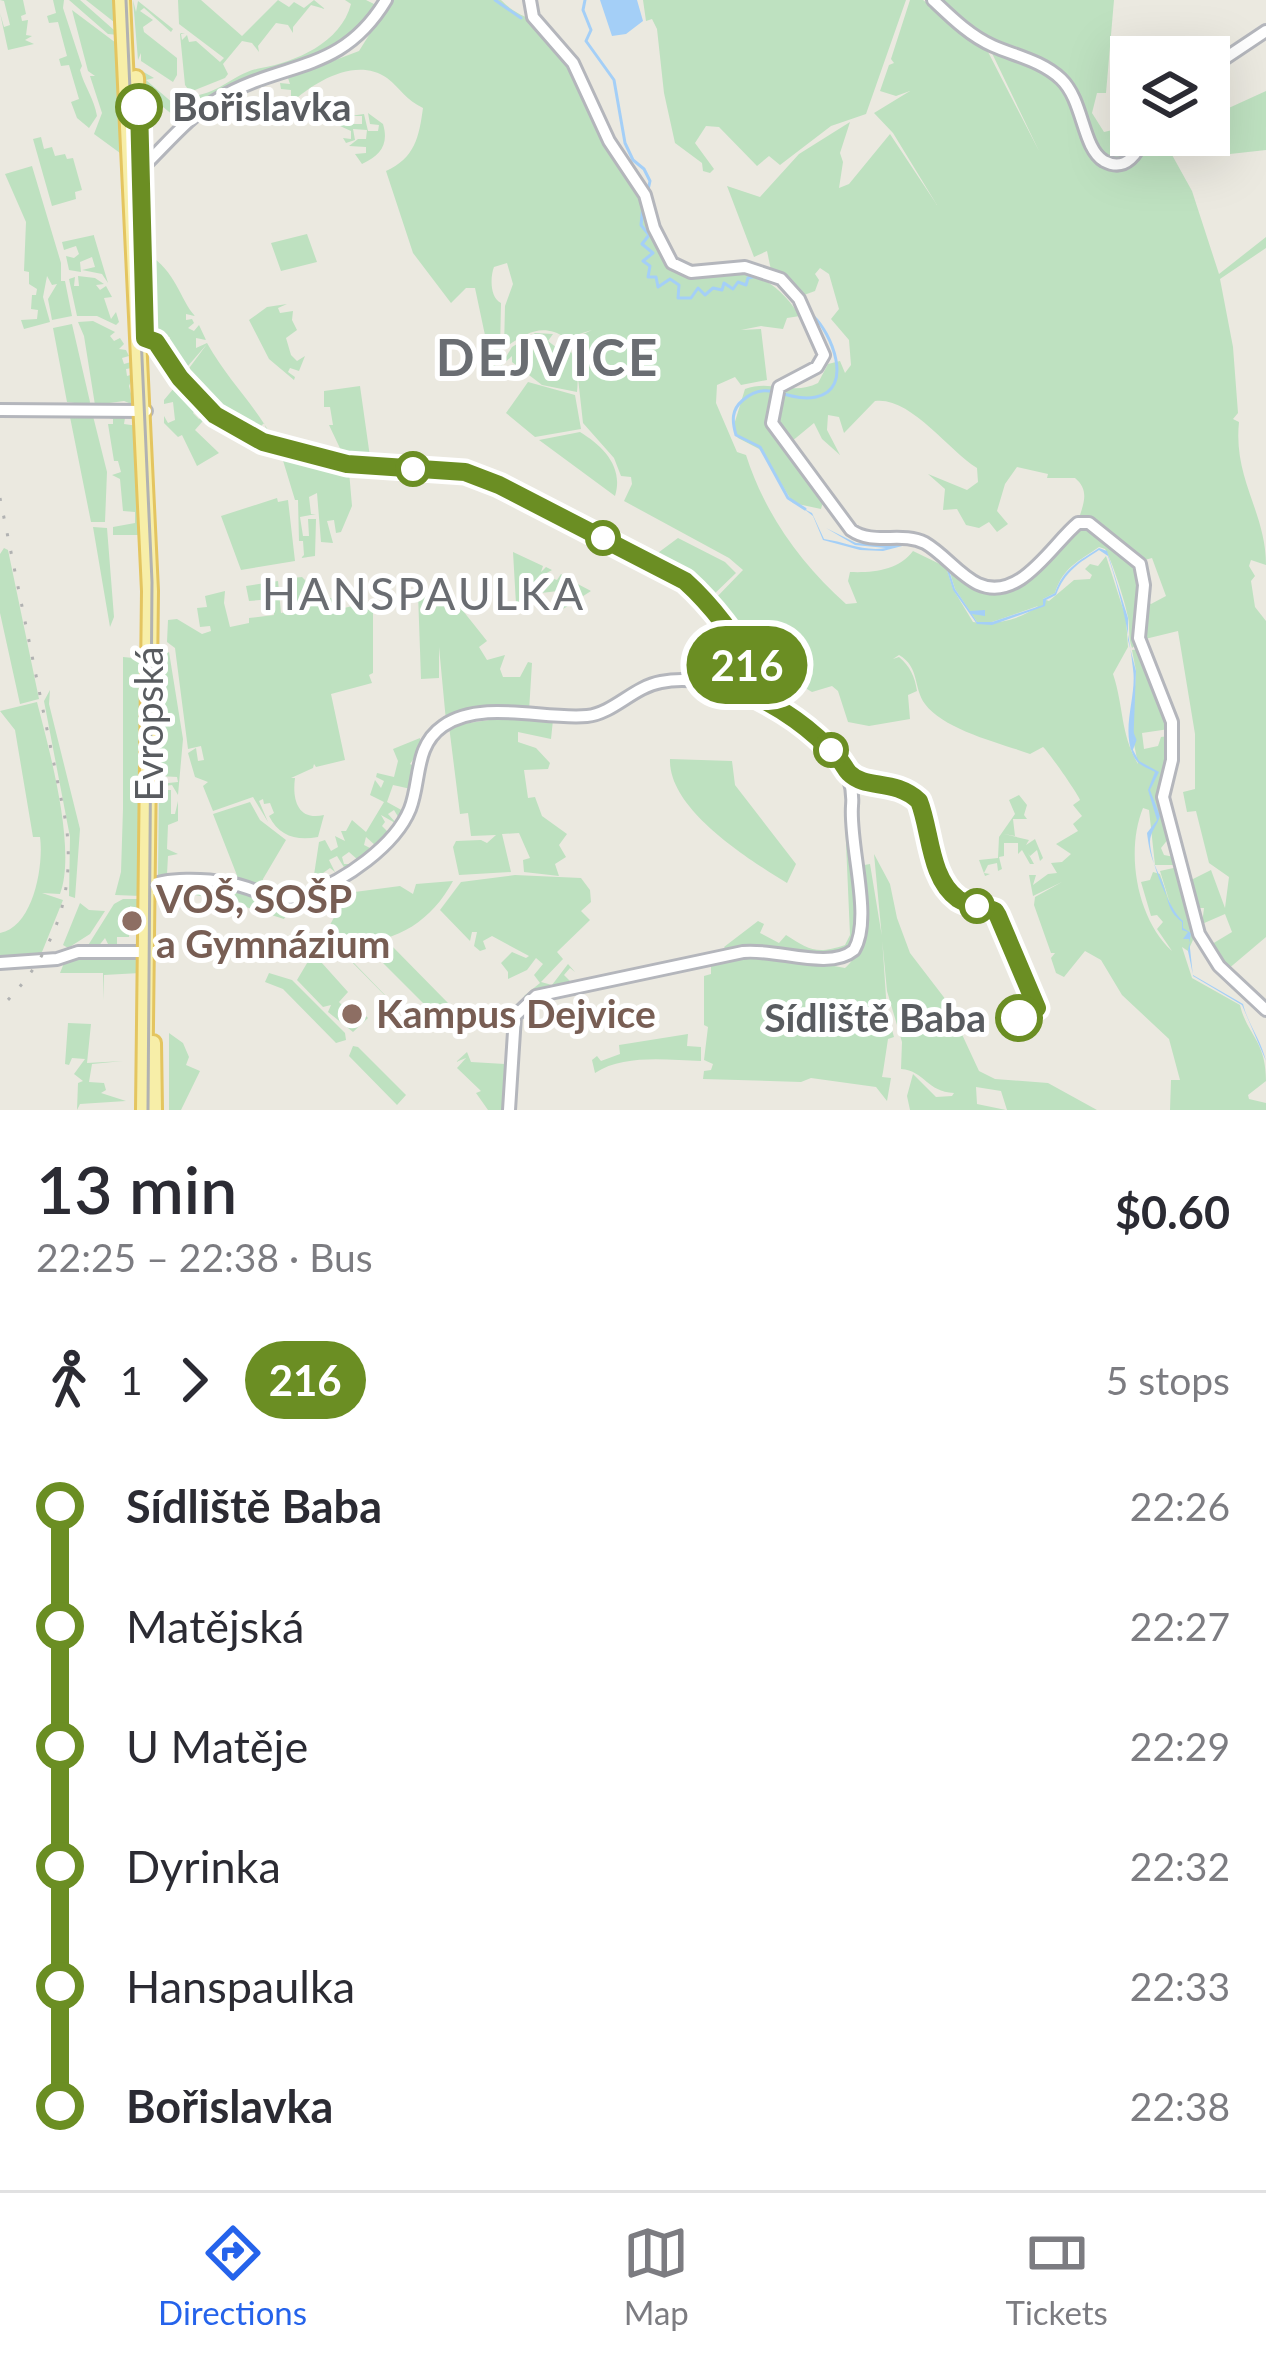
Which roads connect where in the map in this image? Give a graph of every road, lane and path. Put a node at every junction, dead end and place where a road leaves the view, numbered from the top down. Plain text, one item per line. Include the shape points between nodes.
1 (126, 0) edge
2 (386, 0) edge
3 (530, 0) edge
4 (933, 0) edge
5 (1266, 31) edge
6 (1230, 55) edge
7 (1134, 156) edge
8 (141, 160) junction
9 (141, 338) junction
10 (0, 408) edge
11 (143, 410) junction
12 (742, 689) junction
13 (154, 891) junction
14 (150, 952) junction
15 (0, 963) edge
16 (1266, 1010) edge
17 (144, 1110) edge
18 (154, 1110) edge
19 (512, 1110) edge

1 - 8 main road, Evropská
2 - 8 street via 347,46 220,97
3 - 16 street via 532,17 573,63 646,198 664,252 692,272 745,267 794,290 824,360 777,392 771,416 779,438 860,536 922,542 988,586 1019,580 1084,522 1138,562 1139,638 1172,722 1163,796 1199,934 1219,966
4 - 7 street via 980,40 1059,77 1103,160
5 - 6 street
8 - 9 main road, Evropská
9 - 11 main road, Evropská
9 - 12 street via 156,342 215,415 263,442 347,464 465,472 668,570 724,623 743,659
10 - 11 street
11 - 13 main road, Evropská via 156,573
12 - 13 street via 665,681 596,714 457,720 423,752 400,827 332,882 283,898 229,883 180,882
12 - 19 street via 788,712 844,764 853,785 857,945 831,961 742,952 542,994 520,1011
13 - 14 main road, Evropská
14 - 15 street
14 - 17 main road, Evropská
14 - 18 main road, Evropská

